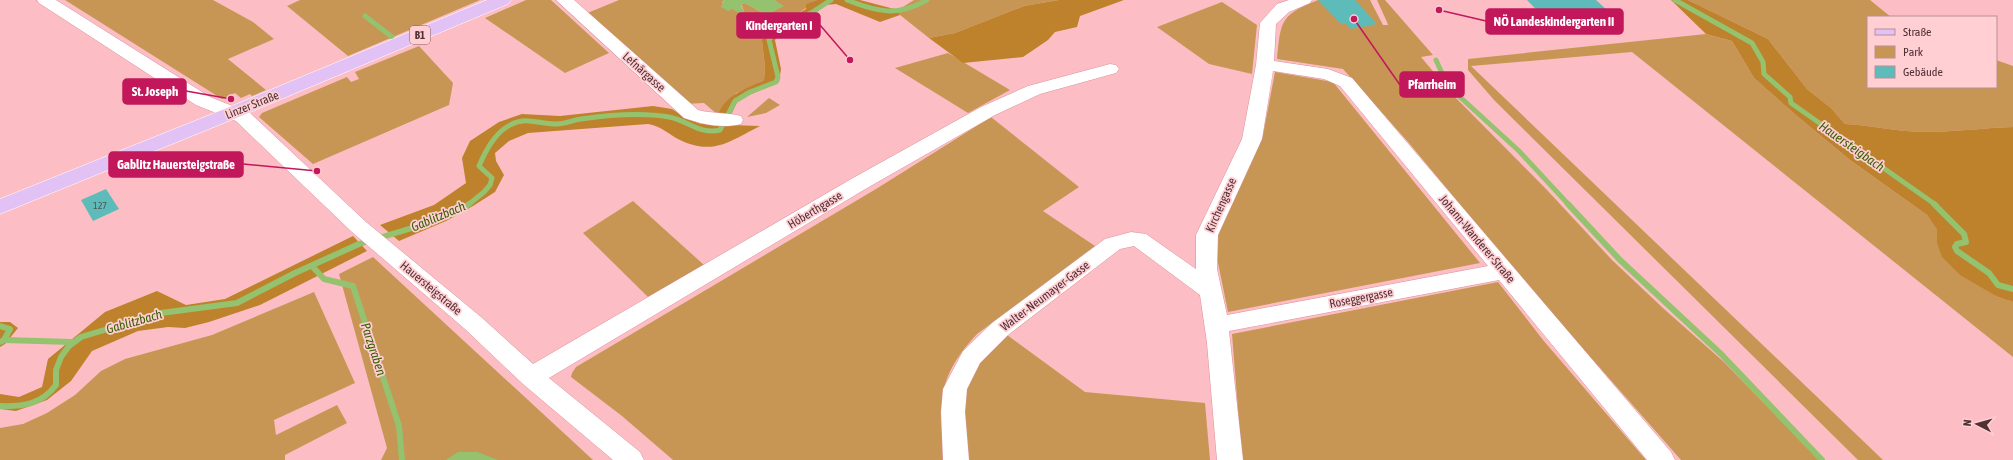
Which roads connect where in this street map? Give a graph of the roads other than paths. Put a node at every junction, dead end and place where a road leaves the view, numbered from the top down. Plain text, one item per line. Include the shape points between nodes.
1 (45, 0) edge
2 (502, 0) edge
3 (564, 0) edge
4 (1304, 0) edge
5 (1265, 65) junction
6 (1110, 69) dead end
7 (234, 112) junction
8 (726, 120) dead end
9 (0, 207) edge
10 (1504, 271) junction
11 (1211, 292) junction
12 (1217, 325) junction
13 (531, 377) junction
14 (631, 460) edge
15 (956, 460) edge
16 (1230, 460) edge
17 (1662, 460) edge

1 - 7 street via 203,101 216,108
2 - 7 main road, Linzer Straße / B1
3 - 8 street, Lefnärgasse via 690,114 707,119
4 - 5 street, Kirchengasse via 1283,8 1268,23
5 - 10 street, Johann-Wanderer-Straße via 1328,74 1346,82
5 - 11 street, Kirchengasse via 1252,139 1207,235 1206,270
6 - 13 street, Höberthgasse via 1034,90 988,111
7 - 9 main road, Linzer Straße / B1
7 - 13 street, Hauersteigstraße via 359,227 473,323
10 - 12 street, Roseggergasse
10 - 17 street, Johann-Wanderer-Straße
11 - 12 street, Kirchengasse
11 - 15 street, Walter-Neumayer-Gasse via 1139,239 1131,238 1113,244 1000,329 971,357 955,389 953,412
12 - 16 street, Kirchengasse
13 - 14 street, Hauersteigstraße

